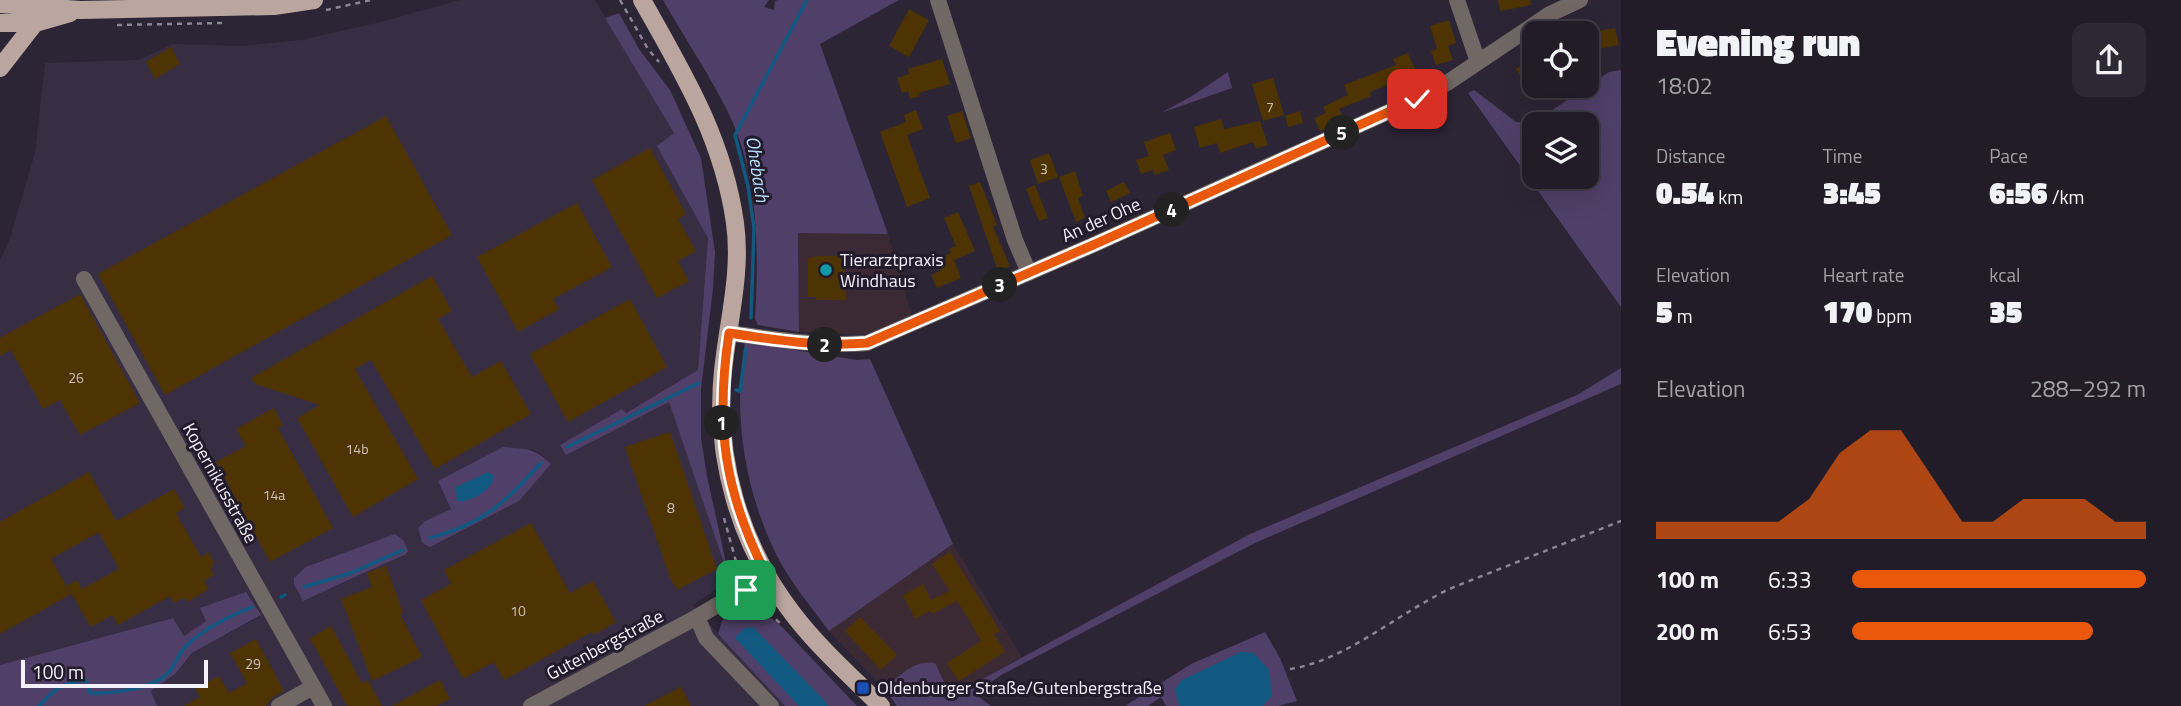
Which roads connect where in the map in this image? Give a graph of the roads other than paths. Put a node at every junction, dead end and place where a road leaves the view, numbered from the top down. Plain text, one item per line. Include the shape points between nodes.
1 (314, 0) edge
2 (642, 0) edge
3 (938, 0) edge
4 (1457, 0) edge
5 (1580, 0) edge
6 (0, 4) edge
7 (185, 4) edge
8 (80, 10) junction
9 (0, 23) edge
10 (35, 23) junction
11 (1478, 62) junction
12 (0, 68) edge
13 (1029, 273) junction
14 (84, 279) dead end
15 (729, 333) junction
16 (767, 576) junction
17 (697, 617) junction
18 (313, 687) junction
19 (279, 706) edge
20 (324, 706) edge
21 (531, 706) edge
22 (771, 706) edge
23 (881, 706) edge

1 - 7 main road via 274,6
2 - 15 main road via 704,112 730,187 736,266
3 - 13 street
4 - 11 street
5 - 11 street, An der Ohe via 1550,14
6 - 8 main road
7 - 8 main road
8 - 10 main road
9 - 10 main road
10 - 12 main road
11 - 13 street, An der Ohe via 1417,99
13 - 15 street, An der Ohe via 867,343 817,344
14 - 18 street, Kopernikusstraße
15 - 16 main road via 722,399 728,470 749,541
16 - 17 street, Gutenbergstraße
16 - 23 main road via 803,626
17 - 21 street, Gutenbergstraße
17 - 22 street via 706,638
18 - 19 street
18 - 20 street, Kopernikusstraße

